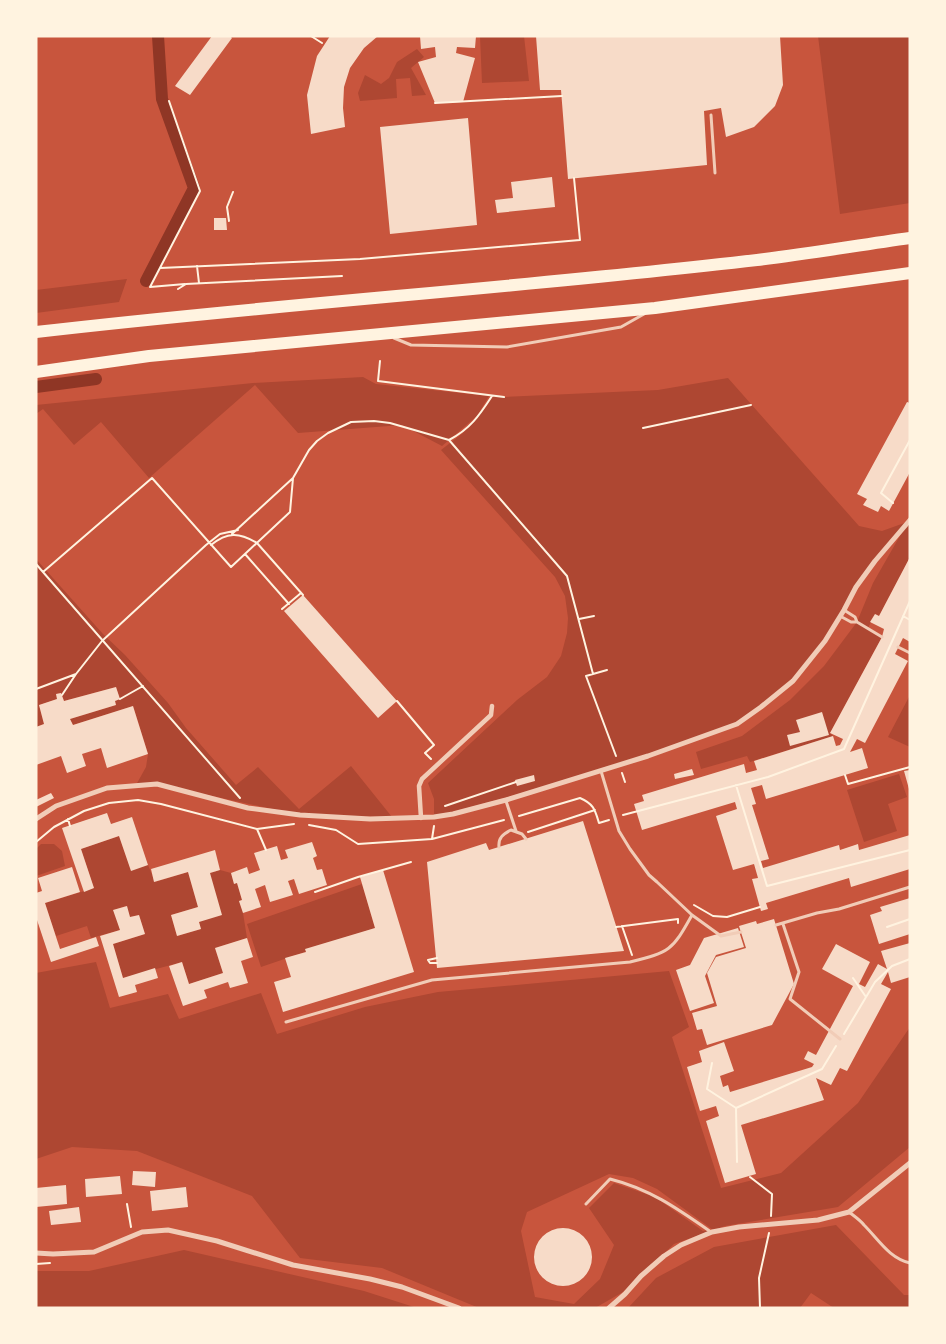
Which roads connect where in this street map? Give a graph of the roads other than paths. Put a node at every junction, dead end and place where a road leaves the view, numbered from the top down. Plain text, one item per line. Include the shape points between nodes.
1 (711, 115) dead end
2 (716, 173) dead end
3 (910, 238) edge
4 (910, 273) edge
5 (655, 308) junction
6 (36, 332) edge
7 (385, 334) junction
8 (36, 372) edge
9 (909, 521) edge
10 (844, 610) junction
11 (840, 616) junction
12 (857, 622) junction
13 (882, 637) dead end
14 (898, 647) dead end
15 (910, 653) edge
16 (492, 706) dead end
17 (601, 770) junction
18 (506, 800) junction
19 (421, 818) junction
20 (36, 819) edge
21 (516, 831) junction
22 (526, 839) dead end
23 (499, 847) dead end
24 (910, 887) edge
25 (692, 915) junction
26 (783, 924) junction
27 (776, 925) dead end
28 (741, 932) dead end
29 (286, 1022) dead end
30 (840, 1040) road end
31 (910, 1163) edge
32 (586, 1204) dead end
33 (849, 1212) junction
34 (712, 1232) junction
35 (36, 1253) edge
36 (910, 1263) edge
37 (459, 1308) edge
38 (609, 1308) edge

1 - 2 lane
3 - 6 highway via 759,260
4 - 5 highway
5 - 7 highway
5 - 7 lane via 621,327 507,347 411,345
7 - 8 highway via 149,356
9 - 10 street via 856,587
10 - 11 street
10 - 12 lane
11 - 12 lane
11 - 17 street via 811,661 761,708 736,724
12 - 13 lane
14 - 15 lane
16 - 19 street via 491,715 422,779 419,786
17 - 18 street
17 - 25 lane via 619,831 630,849 649,875
18 - 19 street via 452,814
18 - 21 lane
19 - 20 street via 338,818 292,814 248,808 157,784 108,788 56,806
21 - 22 lane
21 - 23 lane via 511,830 501,836
24 - 26 lane
25 - 28 lane via 721,936
25 - 29 lane via 667,951 649,957 630,962 418,982
26 - 27 lane
26 - 30 lane via 799,972 790,999
31 - 33 street
32 - 34 lane via 610,1179 656,1195
33 - 34 street via 818,1220 739,1226
33 - 36 lane via 896,1258
34 - 38 street via 664,1256
35 - 37 street via 94,1252 142,1232 168,1230 217,1241 293,1265 402,1287

